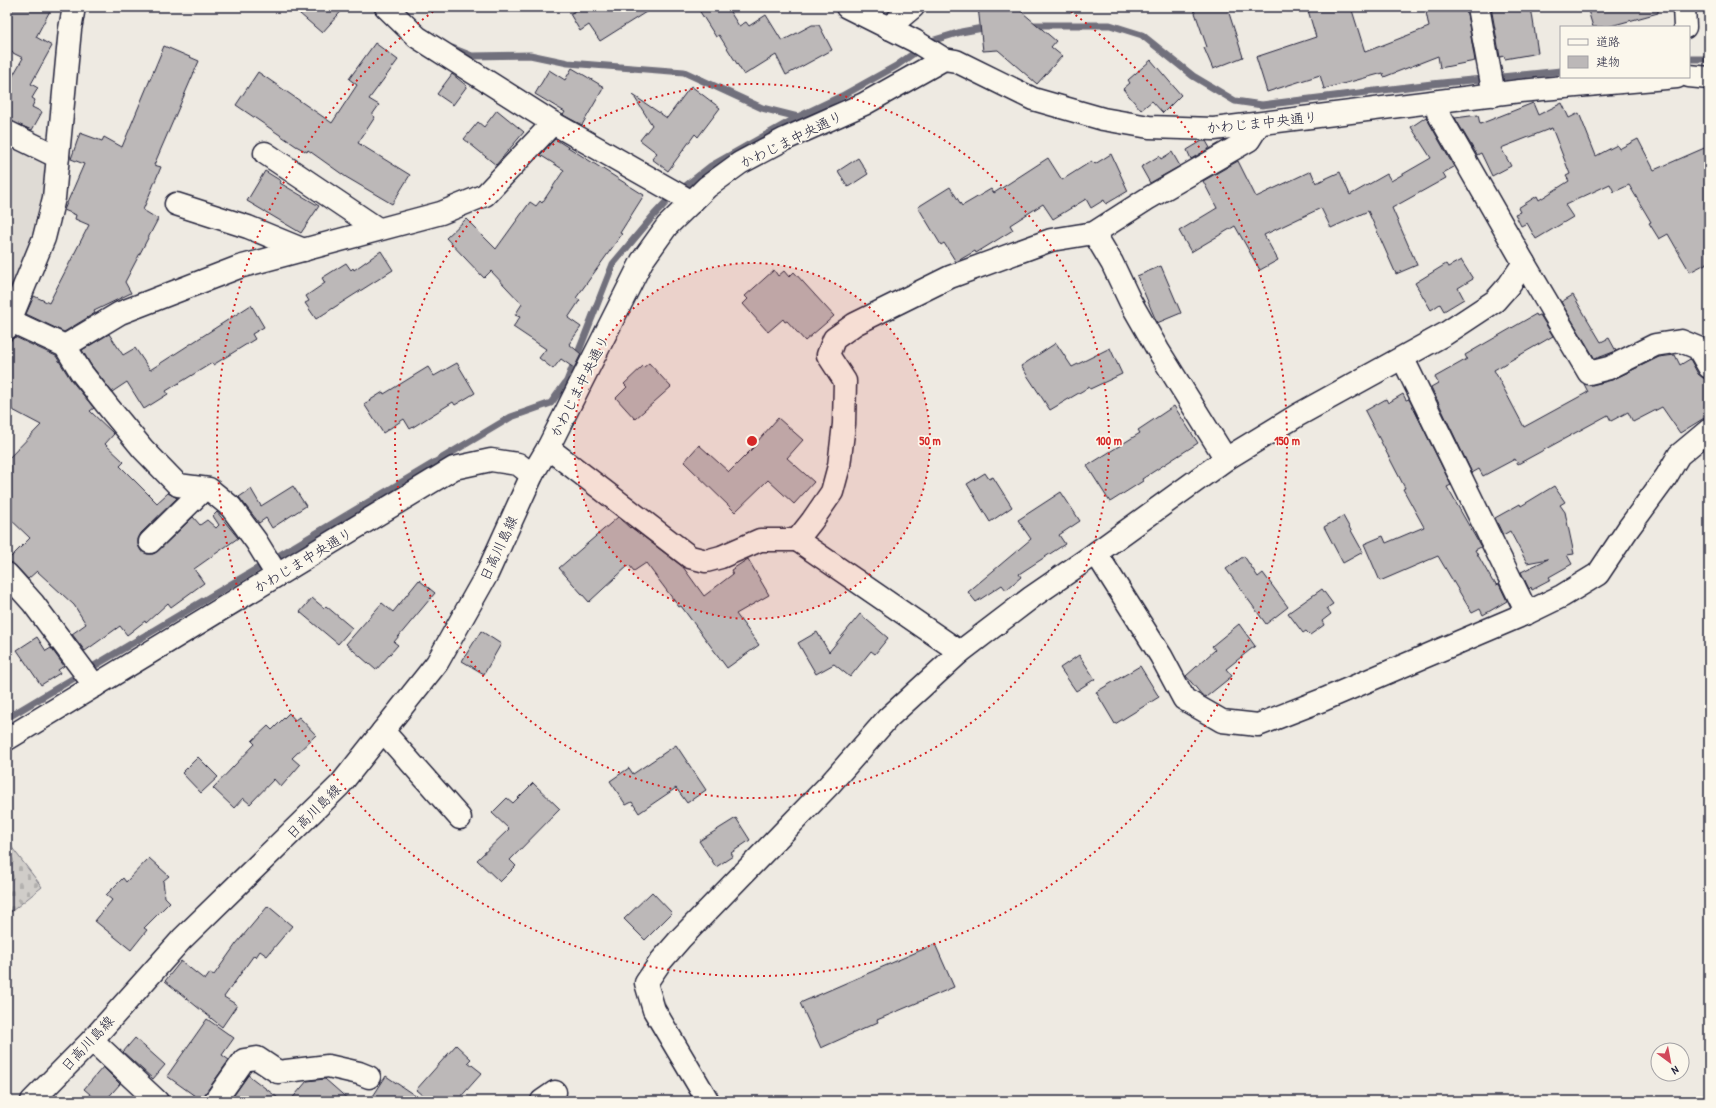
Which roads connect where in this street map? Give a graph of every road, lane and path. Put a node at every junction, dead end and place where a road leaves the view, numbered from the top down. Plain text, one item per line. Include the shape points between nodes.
1 (74, 7) edge
2 (386, 7) edge
3 (847, 7) edge
4 (913, 7) edge
5 (1478, 7) edge
6 (1684, 7) edge
7 (1685, 26) edge
8 (888, 28) junction
9 (944, 60) junction
10 (1690, 76) edge
11 (1667, 78) edge
12 (1709, 78) edge
13 (1494, 95) junction
14 (1437, 102) junction
15 (553, 123) junction
16 (1258, 124) junction
17 (7, 132) edge
18 (266, 152) dead end
19 (58, 157) junction
20 (692, 202) junction
21 (176, 204) dead end
22 (378, 229) junction
23 (1094, 233) junction
24 (304, 250) junction
25 (1524, 263) junction
26 (9, 325) edge
27 (65, 346) junction
28 (1403, 358) junction
29 (1709, 367) edge
30 (1709, 430) edge
31 (548, 448) junction
32 (1226, 459) junction
33 (532, 475) junction
34 (204, 489) junction
35 (797, 540) junction
36 (150, 542) dead end
37 (1096, 553) junction
38 (7, 574) edge
39 (277, 575) junction
40 (1527, 613) junction
41 (960, 652) junction
42 (95, 686) junction
43 (383, 731) junction
44 (7, 739) edge
45 (460, 818) dead end
46 (92, 1040) junction
47 (369, 1077) dead end
48 (32, 1101) edge
49 (157, 1101) edge
50 (215, 1101) edge
51 (708, 1101) edge

1 - 19 street
2 - 15 street via 417,37
3 - 8 street
4 - 8 street
5 - 13 street
6 - 7 street
8 - 9 street
9 - 16 street, かわじま中央通り via 956,61 1033,99 1103,119 1149,127 1214,129
9 - 20 street, かわじま中央通り via 864,104 785,139 740,163 707,187
10 - 12 street
11 - 13 street, かわじま中央通り
13 - 14 street, かわじま中央通り
14 - 16 street, かわじま中央通り
14 - 25 street via 1438,113
15 - 20 street
15 - 22 street via 485,195 441,213
16 - 23 street via 1249,140
17 - 19 street
18 - 22 street
19 - 26 street via 54,198 44,238
20 - 31 street, かわじま中央通り via 667,226 642,262
21 - 24 street via 248,227
22 - 24 street
23 - 32 street via 1155,344
23 - 35 street via 1051,240 950,277 855,324 834,339 828,355 845,381 844,424 839,466 832,492
24 - 27 street via 239,268 120,313
25 - 28 street via 1509,286 1495,301
25 - 29 street via 1589,373 1609,368 1655,345 1681,341 1698,348
26 - 27 street
27 - 34 street via 81,372 143,449 178,485
28 - 32 street via 1298,415
28 - 40 street
30 - 40 street via 1679,455 1598,574
31 - 33 street, かわじま中央通り
31 - 35 street via 690,557 706,561 760,540
32 - 37 street
33 - 39 street, かわじま中央通り via 518,464 491,460 454,468
33 - 43 street, 日高川島線 via 487,574 437,663
34 - 36 street
34 - 39 street via 231,506
35 - 41 street
37 - 40 street via 1161,656 1184,699 1222,721 1258,725 1325,700
37 - 41 street via 1032,597
38 - 42 street
39 - 42 street, かわじま中央通り
41 - 51 street via 888,718 830,784 681,938 660,961 646,983 654,1010
42 - 44 street, かわじま中央通り
43 - 45 street
43 - 46 street, 日高川島線 via 340,784 182,939
46 - 48 street, 日高川島線
46 - 49 street
47 - 50 street via 328,1066 278,1072 257,1058 244,1060

